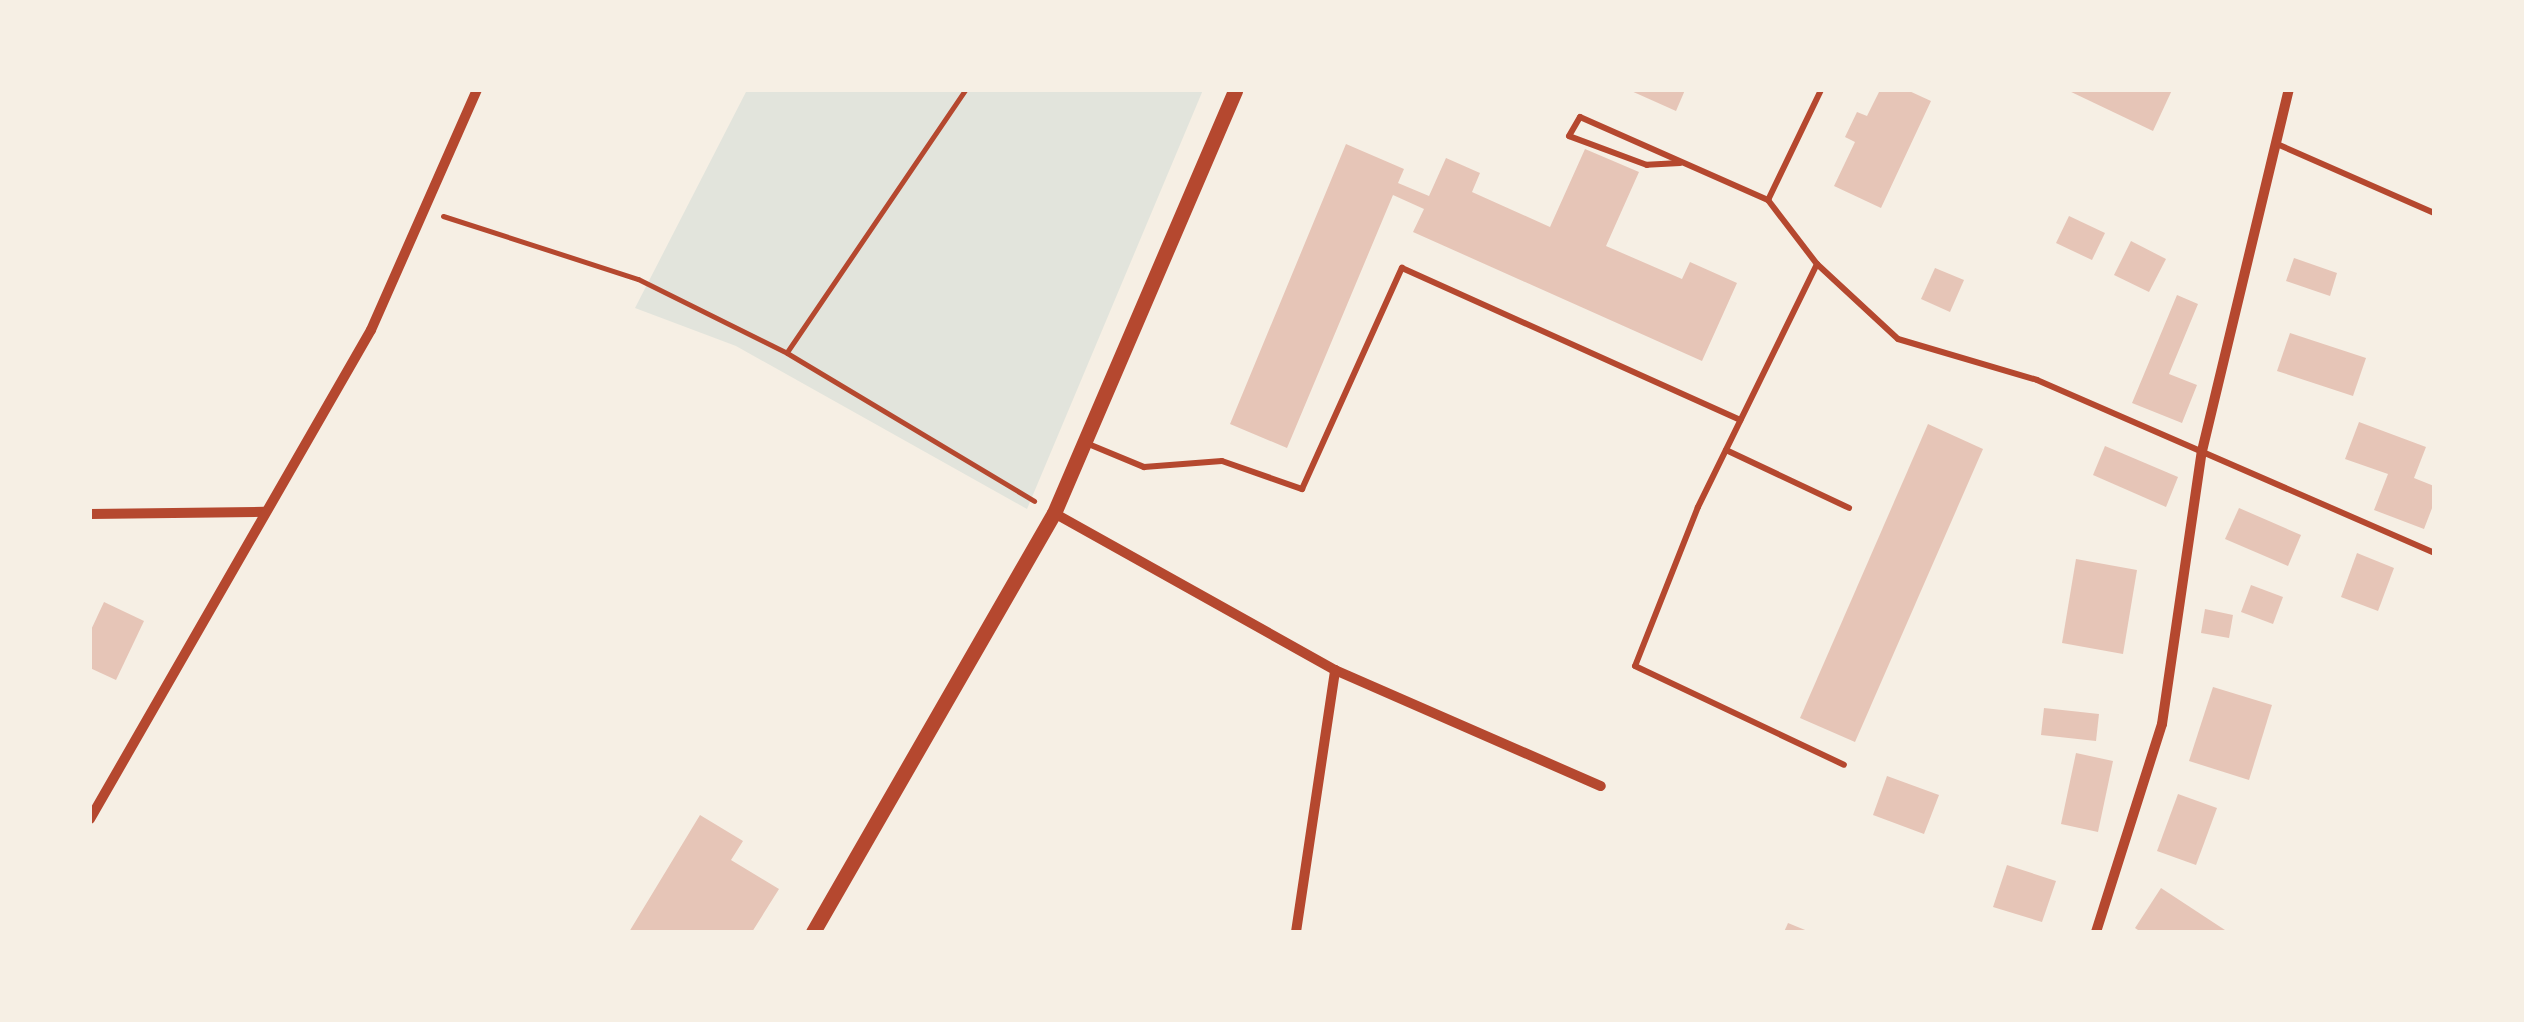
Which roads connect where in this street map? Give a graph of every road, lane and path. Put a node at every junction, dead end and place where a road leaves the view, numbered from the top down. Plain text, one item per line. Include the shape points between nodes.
1 (477, 90) edge
2 (966, 90) edge
3 (1236, 90) edge
4 (1822, 90) edge
5 (2289, 90) edge
6 (2276, 144) junction
7 (1680, 164) junction
8 (1768, 200) junction
9 (425, 210) junction
10 (2434, 213) edge
11 (1817, 264) junction
12 (787, 352) junction
13 (1740, 420) junction
14 (1084, 442) junction
15 (1726, 450) junction
16 (2202, 451) junction
17 (1849, 508) dead end
18 (264, 512) junction
19 (1054, 513) junction
20 (90, 514) edge
21 (2434, 554) edge
22 (1335, 670) junction
23 (1844, 765) dead end
24 (1601, 786) dead end
25 (90, 819) edge
26 (813, 932) edge
27 (1296, 932) edge
28 (2096, 932) edge

1 - 9 street
2 - 12 path
3 - 14 street
4 - 8 lane
5 - 6 street
6 - 10 lane
6 - 16 street
7 - 7 lane via 1580,117 1569,136 1647,165
7 - 8 lane
8 - 11 lane
9 - 12 path via 638,279
9 - 18 street via 371,330
11 - 13 lane
11 - 16 lane via 1898,339 2037,380
12 - 19 path
13 - 14 lane via 1402,268 1302,490 1222,462 1144,467
13 - 15 lane
14 - 19 street
15 - 17 lane
15 - 23 lane via 1635,666
16 - 21 lane
16 - 28 street via 2162,724
18 - 20 street
18 - 25 street
19 - 22 street
19 - 26 street
22 - 24 street
22 - 27 street

